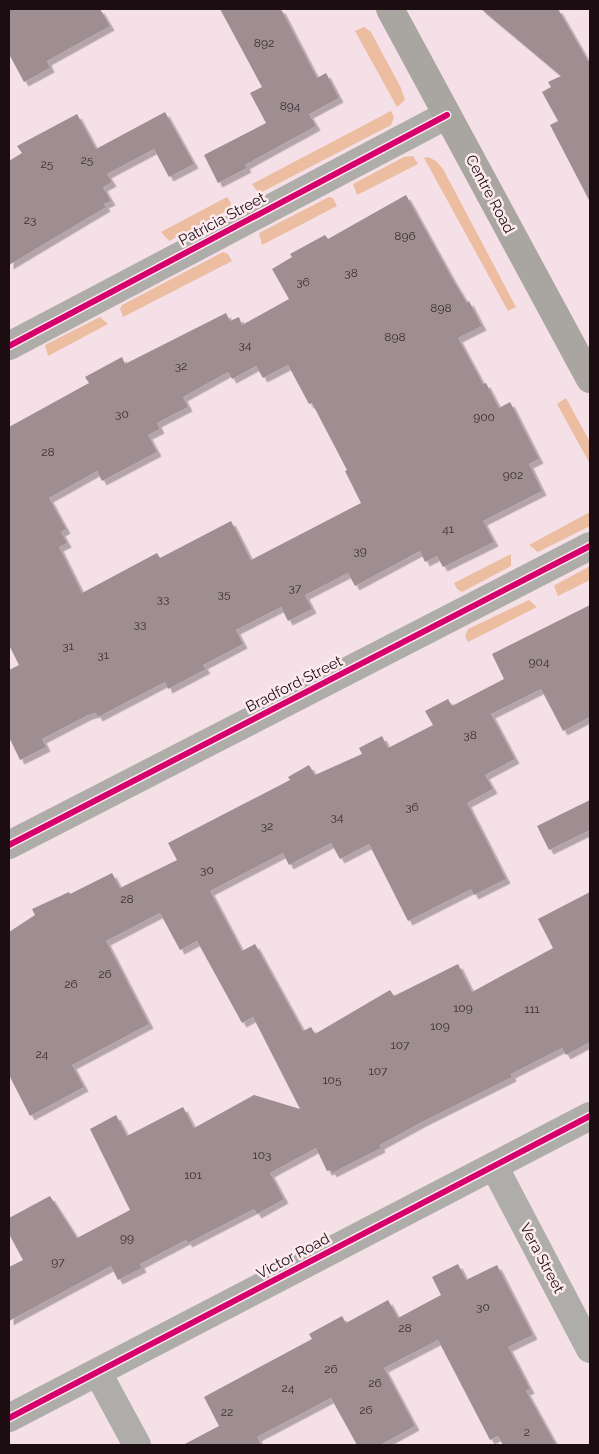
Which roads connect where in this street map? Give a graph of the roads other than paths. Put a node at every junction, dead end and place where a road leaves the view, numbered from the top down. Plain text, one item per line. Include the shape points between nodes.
1 (390, 9) edge
2 (447, 114) junction
3 (9, 346) edge
4 (590, 379) edge
5 (590, 546) edge
6 (9, 845) edge
7 (590, 1116) edge
8 (494, 1166) junction
9 (590, 1349) edge
10 (98, 1373) junction
11 (9, 1418) edge
12 (137, 1445) edge

1 - 2 main road, Centre Road
2 - 3 street, Patricia Street
2 - 4 main road, Centre Road
5 - 6 street, Bradford Street
7 - 8 street, Victor Road
8 - 9 street, Vera Street
8 - 10 street, Victor Road
10 - 11 street, Victor Road
10 - 12 street

